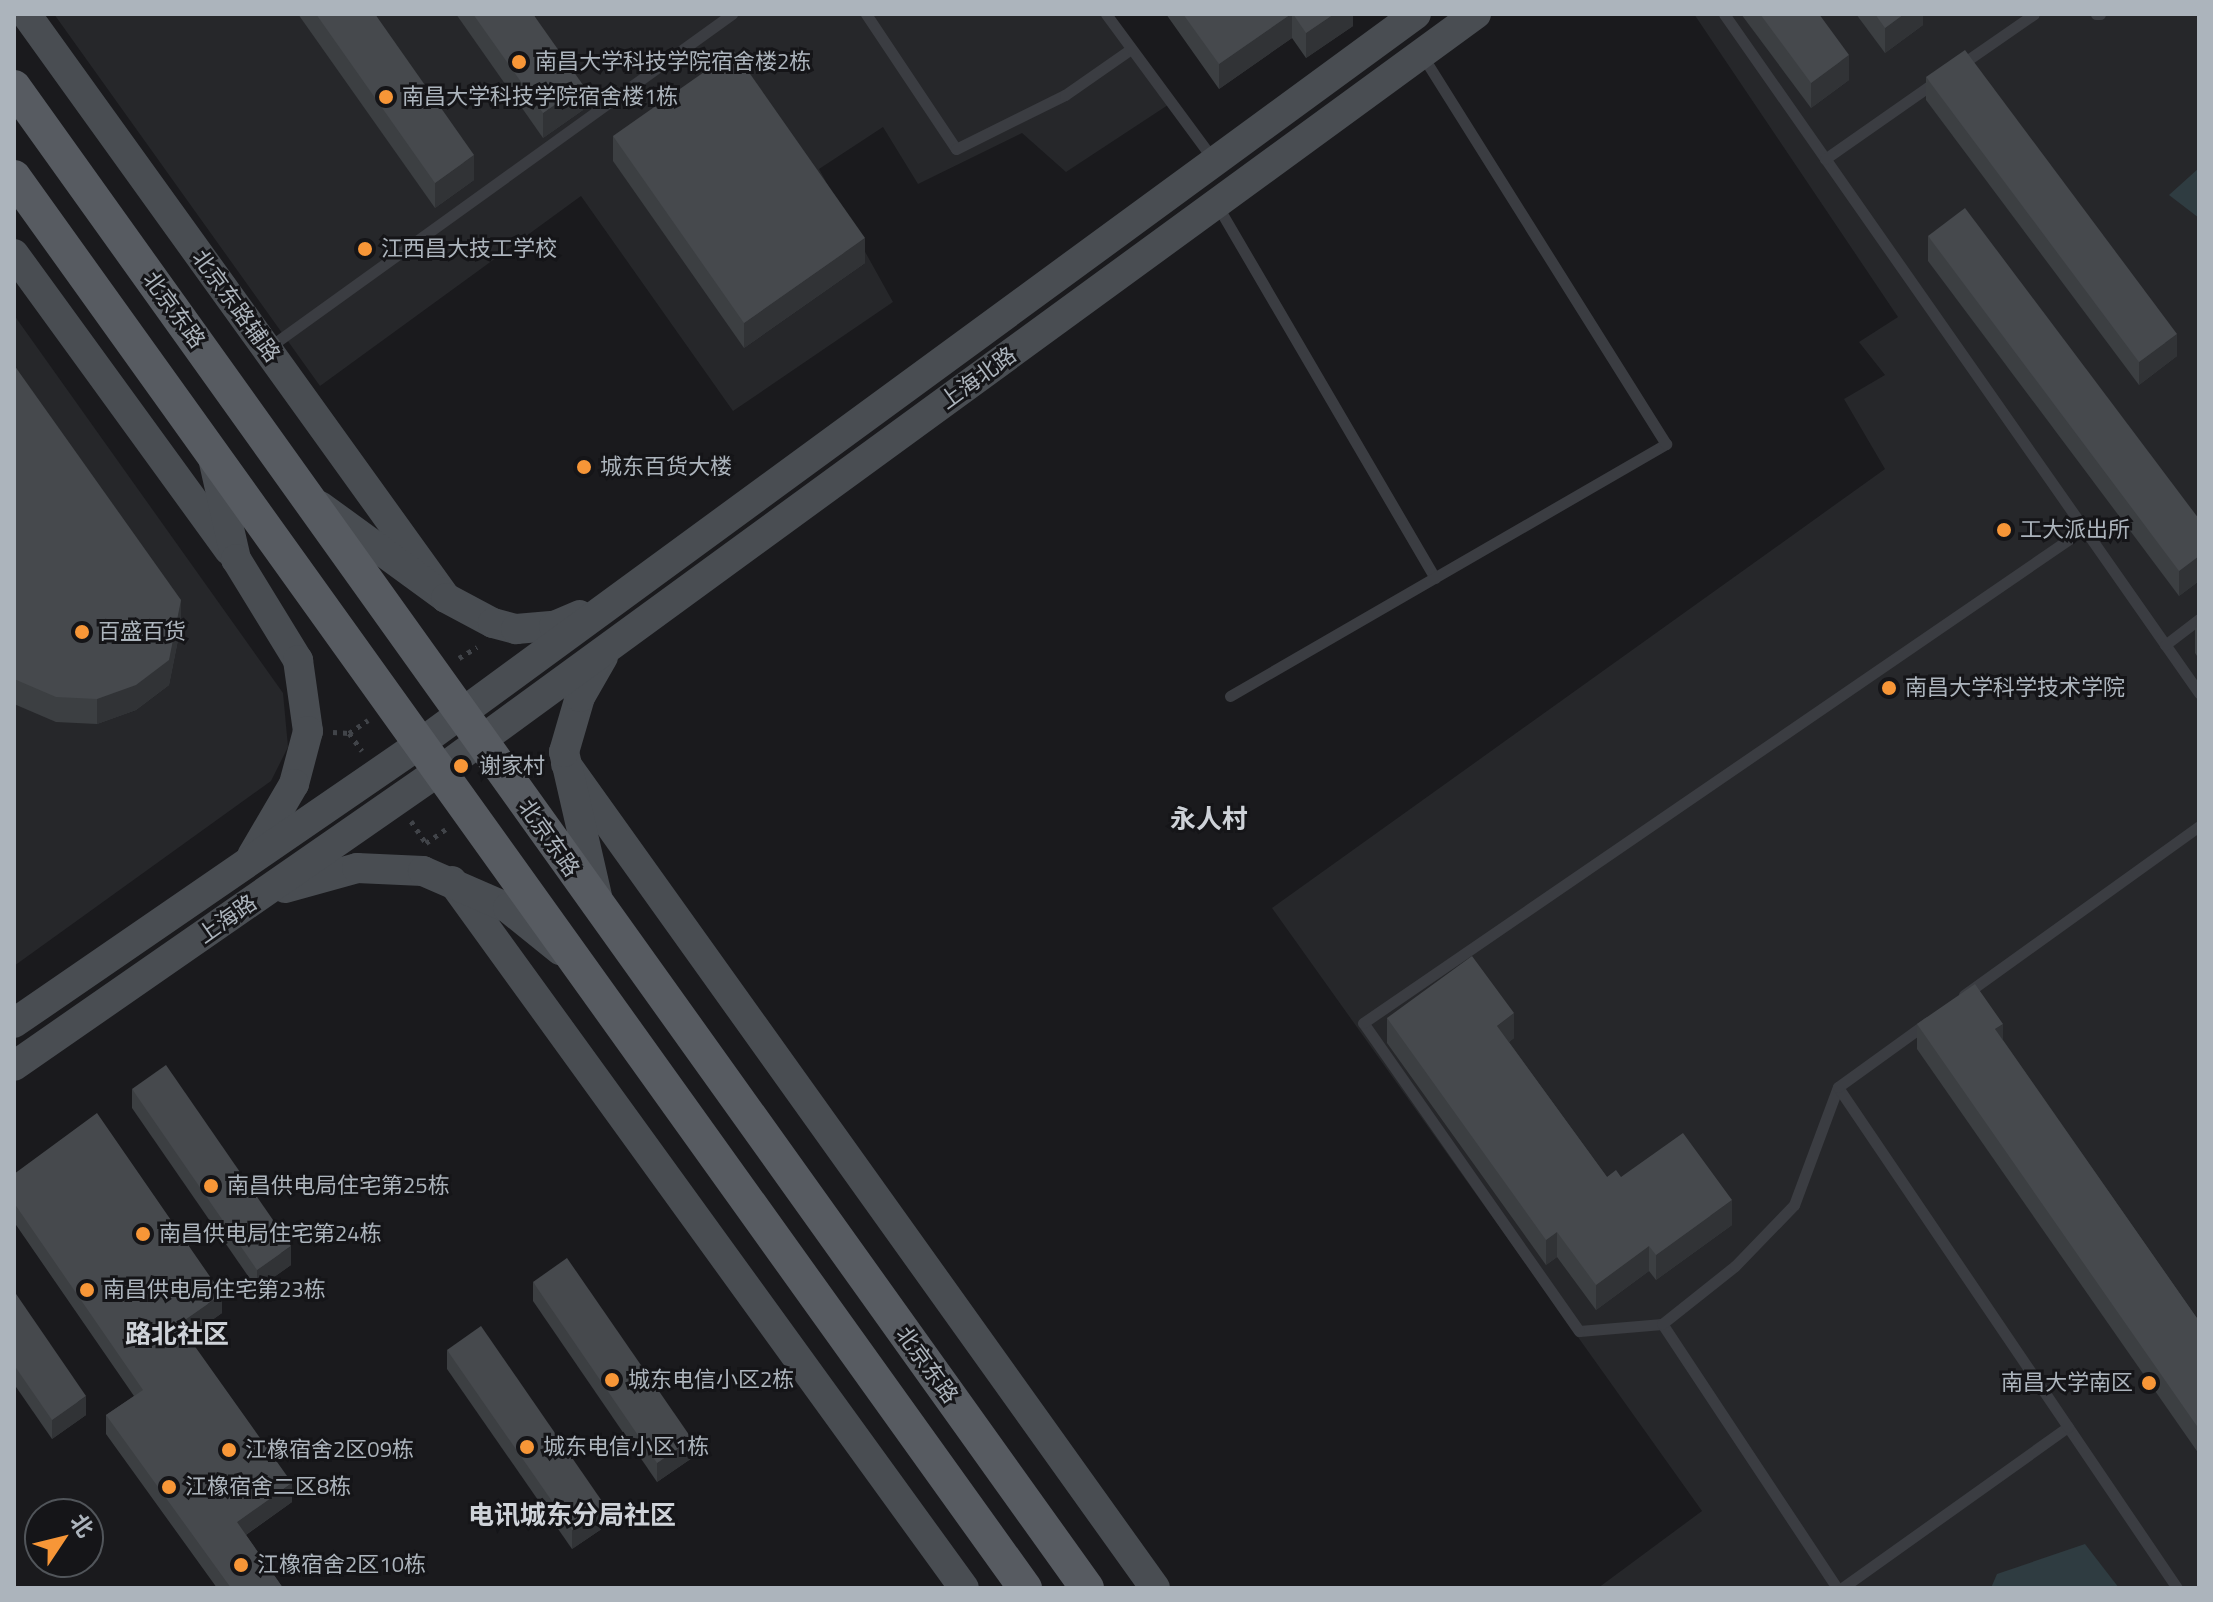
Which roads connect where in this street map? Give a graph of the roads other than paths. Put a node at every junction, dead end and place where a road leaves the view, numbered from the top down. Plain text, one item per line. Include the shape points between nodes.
1 (26, 14) edge
2 (732, 14) edge
3 (866, 14) edge
4 (1106, 14) edge
5 (1416, 14) edge
6 (1476, 14) edge
7 (1724, 14) edge
8 (2034, 14) edge
9 (1131, 49) junction
10 (1422, 54) junction
11 (14, 87) edge
12 (1825, 159) junction
13 (1215, 163) junction
14 (14, 177) edge
15 (1216, 204) junction
16 (14, 254) edge
17 (267, 349) junction
18 (211, 449) junction
19 (308, 498) junction
20 (2084, 529) junction
21 (236, 559) junction
22 (1435, 578) junction
23 (446, 598) junction
24 (619, 598) junction
25 (2199, 619) edge
26 (2165, 645) junction
27 (609, 647) junction
28 (2199, 693) edge
29 (1230, 696) dead end
30 (462, 712) junction
31 (480, 741) junction
32 (428, 758) junction
33 (566, 764) junction
34 (2199, 826) edge
35 (245, 867) junction
36 (452, 881) junction
37 (264, 894) junction
38 (601, 910) junction
39 (575, 962) junction
40 (1954, 1003) edge
41 (1941, 1012) edge
42 (14, 1023) edge
43 (14, 1066) edge
44 (1838, 1087) junction
45 (1662, 1324) junction
46 (2068, 1427) junction
47 (964, 1588) edge
48 (1025, 1588) edge
49 (1087, 1588) edge
50 (1155, 1588) edge
51 (1840, 1588) edge
52 (2177, 1588) edge

1 - 17 main road, 北京东路辅路
2 - 17 lane
3 - 9 lane via 956,149 1065,95
4 - 9 lane
5 - 13 main road, 上海北路
6 - 10 main road, 上海北路
7 - 12 lane
8 - 12 lane
9 - 13 lane
10 - 15 main road, 上海北路
10 - 22 lane via 1666,444
11 - 19 main road, 北京东路
12 - 20 lane
13 - 24 main road, 上海北路
14 - 18 main road
15 - 22 lane
15 - 27 main road, 上海北路
16 - 21 main road
17 - 23 main road, 北京东路辅路
18 - 21 main road
18 - 32 main road
19 - 23 main road
19 - 30 main road, 北京东路
20 - 26 lane
20 - 45 lane via 1363,1023 1579,1331
21 - 35 main road via 298,660 308,731 294,784
22 - 29 lane
23 - 24 main road via 516,629 554,626
24 - 30 main road, 上海北路
25 - 26 lane
26 - 28 lane
27 - 31 main road, 上海北路
27 - 33 main road via 580,697 564,752
30 - 31 main road, 北京东路
30 - 32 main road, 上海北路
31 - 32 main road, 上海北路
31 - 38 main road, 北京东路
32 - 35 main road, 上海路
32 - 37 main road, 上海路
32 - 39 main road
33 - 38 main road
33 - 50 main road
34 - 40 lane
35 - 42 main road, 上海路
36 - 37 main road via 423,871 357,868
36 - 39 main road via 508,908
36 - 47 main road
37 - 43 main road, 上海路
38 - 49 main road, 北京东路
39 - 48 main road
41 - 44 lane
44 - 45 lane via 1794,1205 1735,1266
44 - 46 lane
45 - 51 lane
46 - 51 lane
46 - 52 lane

